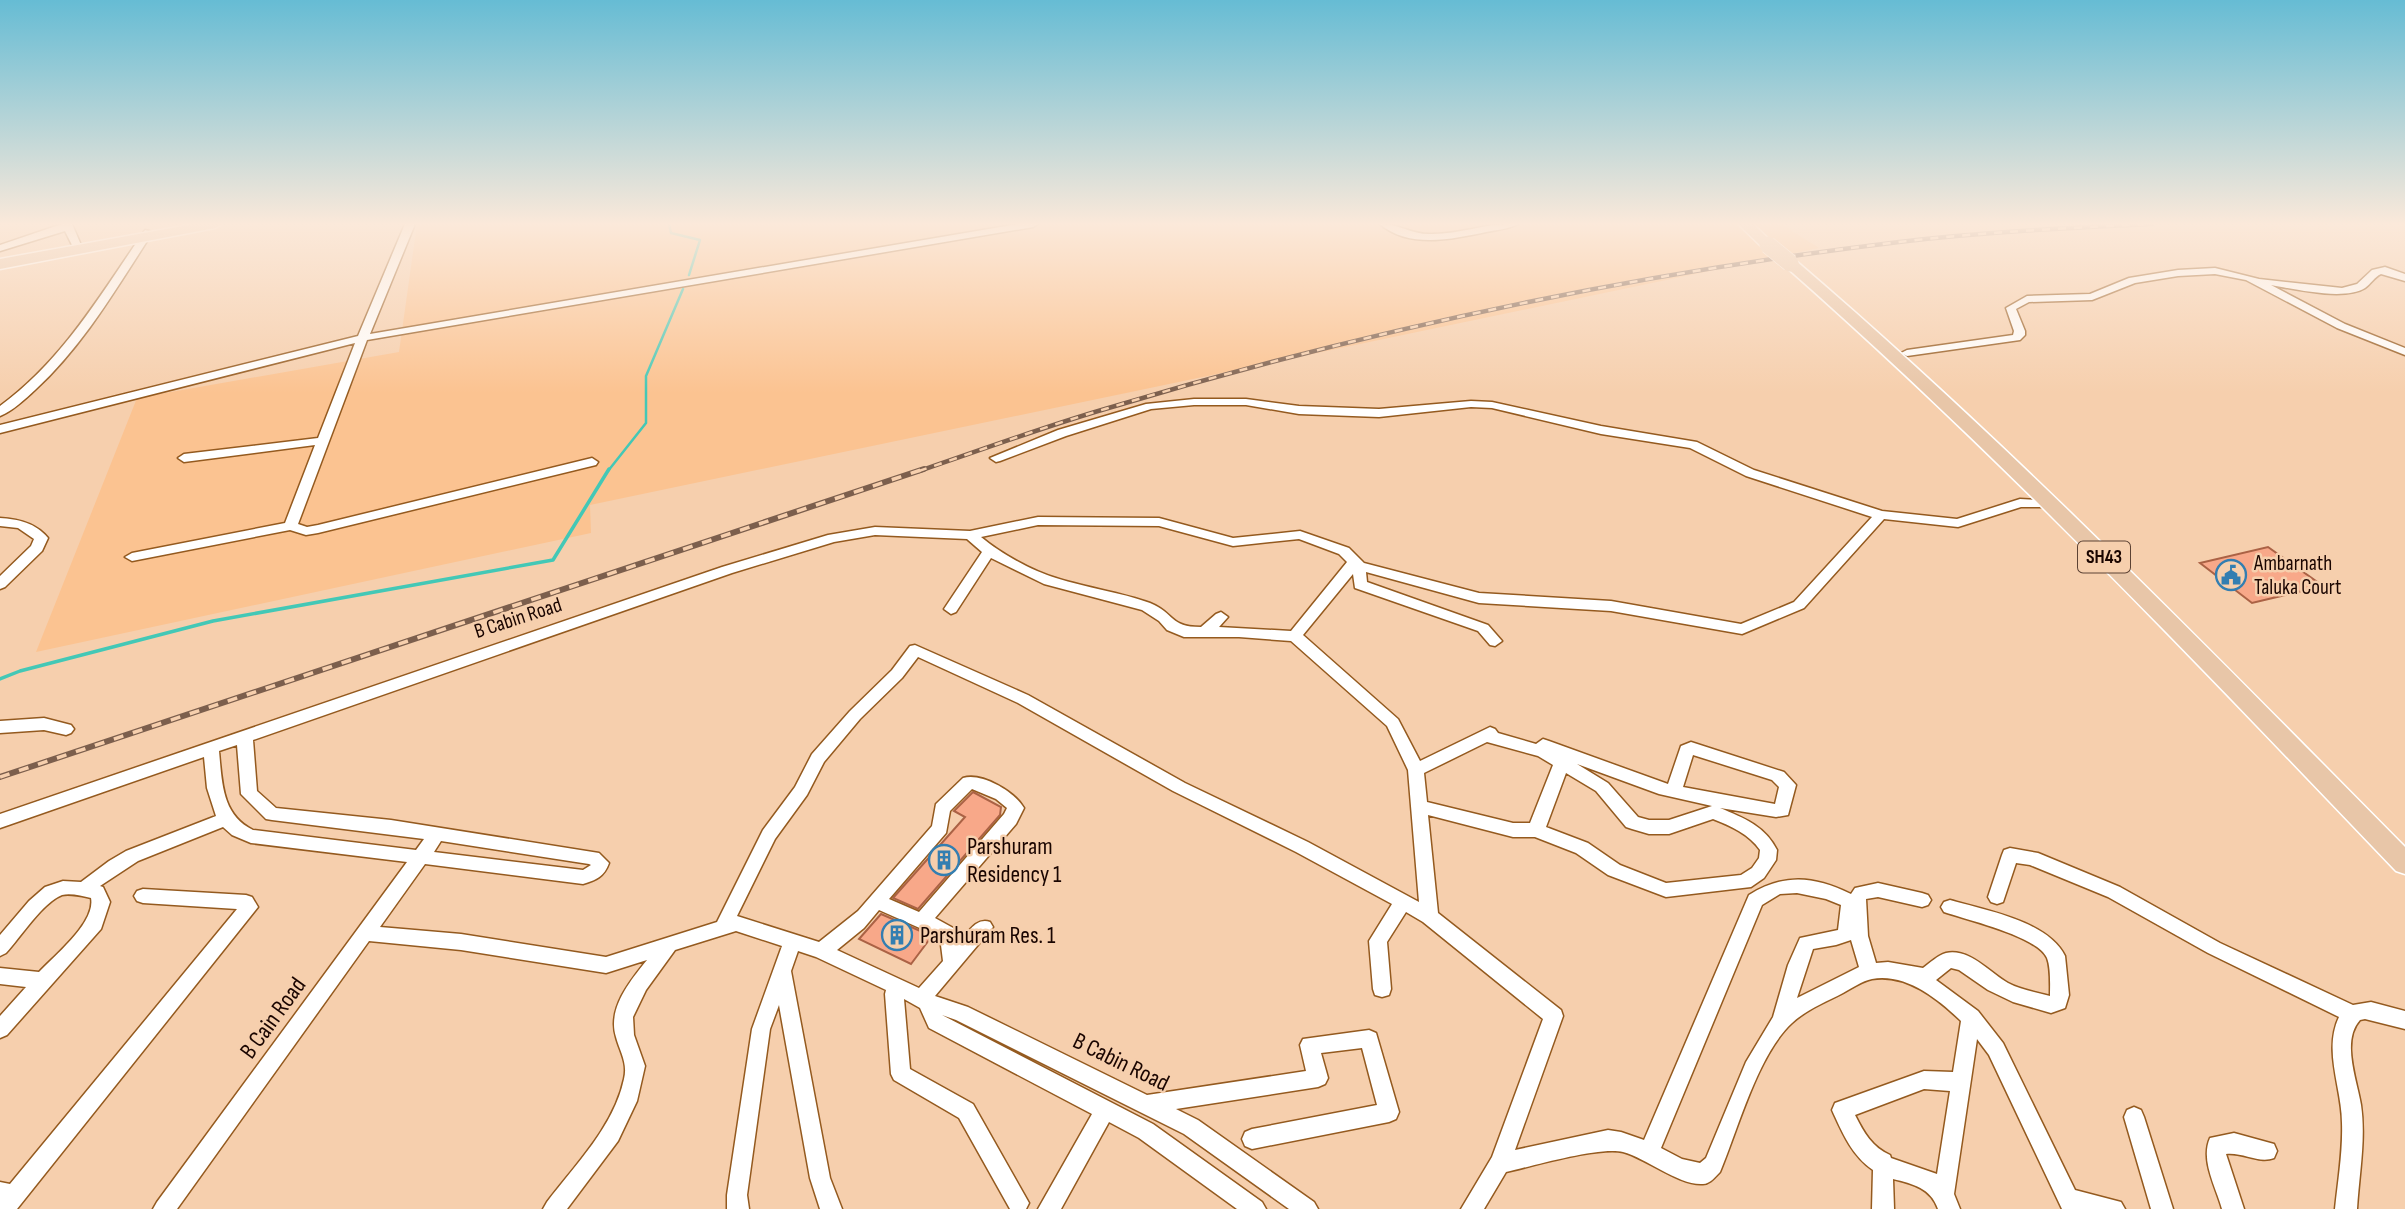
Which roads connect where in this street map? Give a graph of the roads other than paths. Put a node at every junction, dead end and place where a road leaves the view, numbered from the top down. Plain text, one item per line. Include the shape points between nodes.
1 (114, 280) edge
2 (387, 280) edge
3 (701, 280) edge
4 (1815, 280) edge
5 (1818, 280) edge
6 (2132, 280) edge
7 (2254, 280) edge
8 (2264, 280) edge
9 (2365, 280) edge
10 (363, 338) junction
11 (2405, 352) edge
12 (1907, 353) junction
13 (0, 412) edge
14 (0, 429) edge
15 (321, 441) junction
16 (184, 458) dead end
17 (996, 458) dead end
18 (592, 462) dead end
19 (2057, 504) junction
20 (1881, 515) junction
21 (0, 522) edge
22 (291, 526) junction
23 (970, 535) junction
24 (989, 551) junction
25 (131, 557) dead end
26 (1357, 564) junction
27 (0, 584) edge
28 (951, 609) dead end
29 (1183, 619) dead end
30 (1213, 625) junction
31 (1295, 636) junction
32 (1495, 641) dead end
33 (0, 727) edge
34 (66, 729) dead end
35 (1484, 735) junction
36 (245, 736) junction
37 (211, 748) junction
38 (1562, 763) junction
39 (1416, 770) junction
40 (1673, 792) junction
41 (1419, 806) junction
42 (225, 818) junction
43 (0, 821) edge
44 (1536, 830) junction
45 (437, 834) junction
46 (2405, 846) edge
47 (422, 856) junction
48 (2405, 864) edge
49 (83, 890) junction
50 (143, 896) dead end
51 (1997, 897) dead end
52 (1922, 900) dead end
53 (876, 901) junction
54 (1404, 902) junction
55 (1950, 907) dead end
56 (1429, 917) junction
57 (923, 920) junction
58 (729, 925) junction
59 (984, 927) dead end
60 (366, 933) junction
61 (792, 942) junction
62 (668, 945) junction
63 (0, 948) edge
64 (821, 951) junction
65 (952, 963) junction
66 (1871, 970) junction
67 (782, 971) junction
68 (1908, 974) junction
69 (0, 976) edge
70 (43, 981) junction
71 (898, 987) junction
72 (1382, 989) dead end
73 (924, 1001) junction
74 (2352, 1014) junction
75 (1971, 1017) junction
76 (1782, 1019) junction
77 (2405, 1020) edge
78 (0, 1030) edge
79 (1961, 1082) junction
80 (1149, 1104) junction
81 (1106, 1109) junction
82 (2134, 1117) dead end
83 (1252, 1139) dead end
84 (2267, 1151) dead end
85 (1649, 1152) junction
86 (1882, 1162) junction
87 (1500, 1163) junction
88 (5, 1200) edge
89 (1947, 1200) edge
90 (1018, 1203) dead end
91 (2071, 1204) edge
92 (164, 1209) edge
93 (554, 1209) edge
94 (738, 1209) edge
95 (831, 1209) edge
96 (1049, 1209) edge
97 (1255, 1209) edge
98 (1307, 1209) edge
99 (1472, 1209) edge
100 (1883, 1209) edge
101 (2114, 1209) edge
102 (2162, 1209) edge
103 (2233, 1209) edge
104 (2346, 1209) edge

1 - 13 street via 59,361
2 - 10 street
3 - 10 street
4 - 19 main road, SH43
5 - 12 main road, SH43
6 - 12 street via 2092,297 2027,299 2011,308 2020,330 2016,338
7 - 11 street via 2341,326
8 - 9 street via 2342,291
10 - 14 street
10 - 15 street
12 - 19 main road, SH43
15 - 16 street
15 - 22 street
17 - 20 street via 1150,406 1246,402 1299,410 1379,413 1492,405 1692,445 1750,473
18 - 22 street via 318,529
19 - 20 street via 2020,503 1958,523
19 - 46 main road, SH43
19 - 48 main road, SH43
20 - 26 street via 1799,605 1742,629 1611,606 1479,598
21 - 27 street via 20,524 40,538 37,548
22 - 25 street
23 - 24 street
23 - 26 street, B Cabin Road via 1038,521 1159,522 1233,542 1300,535 1344,551
23 - 36 street, B Cabin Road via 875,531 833,538 727,570
24 - 28 street
24 - 30 street via 1049,581 1147,607 1184,632
26 - 31 street
26 - 32 street via 1360,585 1483,628
29 - 30 street
30 - 31 street
31 - 39 street via 1393,723
33 - 34 street via 44,724
35 - 38 street via 1543,752
35 - 39 street
35 - 40 street via 1514,734
36 - 37 street, B Cabin Road
36 - 45 street via 249,794 272,814
37 - 42 street via 215,788
37 - 43 street, B Cabin Road
38 - 44 street
38 - 44 street via 1602,787 1632,822 1669,827 1714,812 1764,839 1767,860 1745,882 1666,890 1614,870 1583,848
39 - 41 street
40 - 40 street via 1691,748 1778,776 1788,785 1782,810
41 - 44 street via 1513,830
41 - 56 street
42 - 47 street via 251,836
42 - 49 street via 121,860
45 - 47 street, B Cain Road
45 - 47 street via 593,858 600,867 583,877
47 - 60 street, B Cain Road
49 - 63 street via 59,889 47,895
49 - 70 street via 97,892 101,902 95,924
50 - 88 street via 246,902 249,907
51 - 74 street via 2010,855 2032,858 2114,891 2214,948
52 - 66 street via 1878,890 1857,899 1860,947
53 - 57 street
53 - 57 street via 940,828 940,812 969,782 1011,800 1016,808 1010,819
53 - 64 street via 853,928
54 - 56 street
54 - 58 street via 1179,787 1045,710 915,650 818,758 769,835
54 - 72 street via 1378,941
55 - 68 street via 2023,930 2045,943 2056,956 2057,1002 2051,1005 2006,992 1960,961 1948,960 1926,976
56 - 87 street via 1554,1016
57 - 65 street via 949,934
58 - 61 street, B Cabin Road
58 - 62 street
59 - 65 street
60 - 62 street via 461,942 606,965
60 - 92 street, B Cain Road
61 - 64 street, B Cabin Road
61 - 67 street
62 - 93 street via 623,1014 636,1069 624,1109
64 - 71 street, B Cabin Road
65 - 73 street
66 - 68 street
66 - 76 street
67 - 94 street via 761,1029
67 - 95 street via 820,1178
68 - 75 street
69 - 70 street
70 - 78 street
71 - 73 street, B Cabin Road
71 - 90 street via 894,994 901,1074 966,1111
73 - 80 street, B Cabin Road via 961,1013
73 - 81 street via 936,1022
74 - 77 street via 2362,1011
74 - 104 street via 2344,1025 2342,1054 2352,1112
75 - 79 street
75 - 91 street via 1996,1049
76 - 85 street via 1760,1055 1713,1166 1703,1174 1694,1173
76 - 85 street via 1806,943 1846,934 1850,902 1841,896 1779,887 1755,900
79 - 86 street via 1924,1080 1842,1110 1857,1140 1872,1158
79 - 89 street
80 - 83 street via 1318,1079 1310,1045 1369,1039 1390,1112
80 - 98 street, B Cabin Road via 1191,1127
81 - 96 street
81 - 97 street via 1146,1131
82 - 102 street
84 - 103 street via 2234,1143 2217,1145 2216,1156
85 - 87 street via 1621,1140 1608,1140
86 - 89 street via 1923,1178
86 - 100 street
87 - 99 street
91 - 101 street

